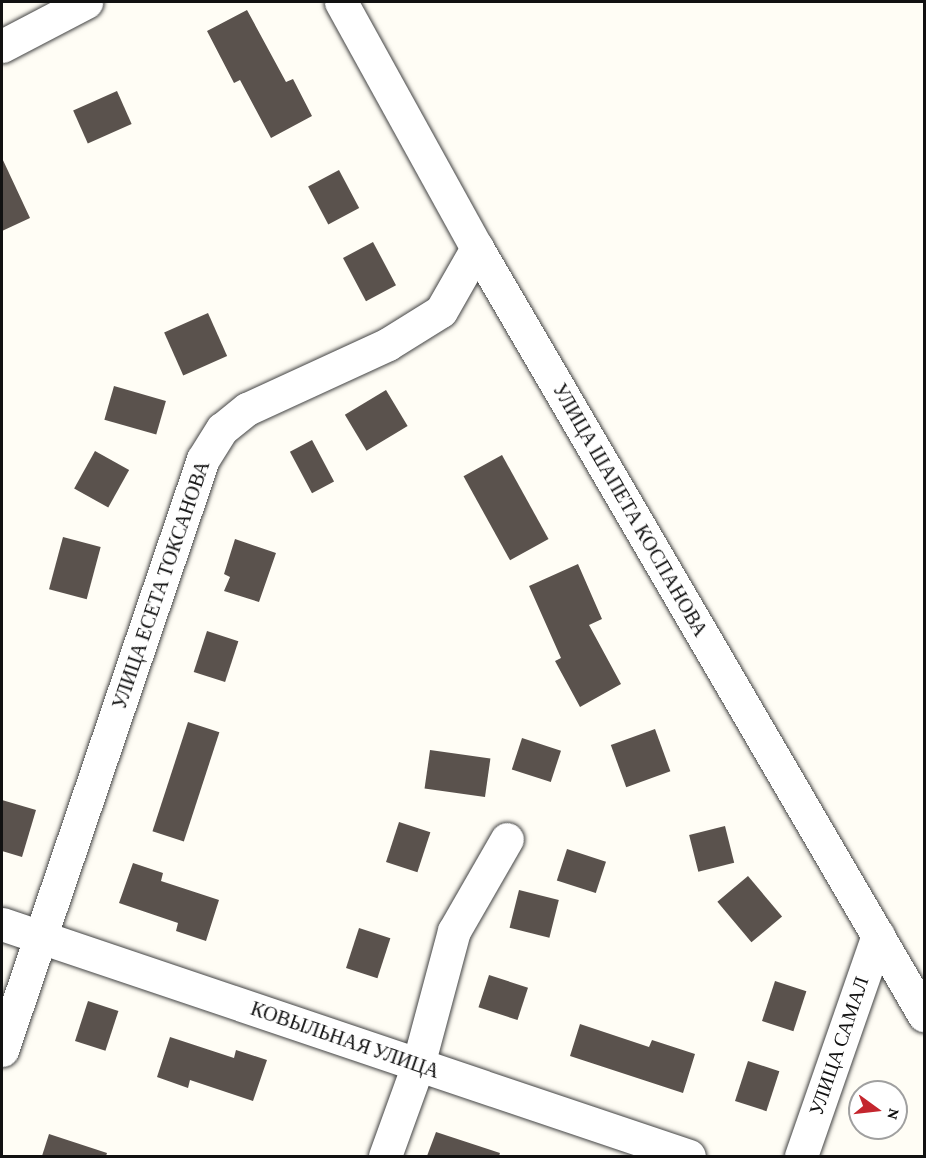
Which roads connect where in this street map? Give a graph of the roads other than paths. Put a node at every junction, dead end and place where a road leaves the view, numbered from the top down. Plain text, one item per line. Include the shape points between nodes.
1 (86, 2) edge
2 (341, 2) edge
3 (2, 46) edge
4 (477, 248) junction
5 (507, 839) dead end
6 (2, 924) edge
7 (878, 935) junction
8 (41, 938) junction
9 (924, 1015) edge
10 (2, 1050) edge
11 (418, 1065) junction
12 (385, 1156) edge
13 (689, 1156) edge
14 (801, 1156) edge

1 - 3 street
2 - 4 street, УЛИЦА ШАПЕТА КОСПАНОВА
4 - 7 street, УЛИЦА ШАПЕТА КОСПАНОВА
4 - 8 street, УЛИЦА ЕСЕТА ТОКСАНОВА via 441,311 388,344 247,409 222,429 203,459
5 - 11 street via 454,931
6 - 8 street, КОВЫЛЬНАЯ УЛИЦА
7 - 9 street, УЛИЦА ШАПЕТА КОСПАНОВА
7 - 14 street, УЛИЦА САМАЛ
8 - 10 street, УЛИЦА ЕСЕТА ТОКСАНОВА
8 - 11 street, КОВЫЛЬНАЯ УЛИЦА
11 - 12 street
11 - 13 street, КОВЫЛЬНАЯ УЛИЦА

